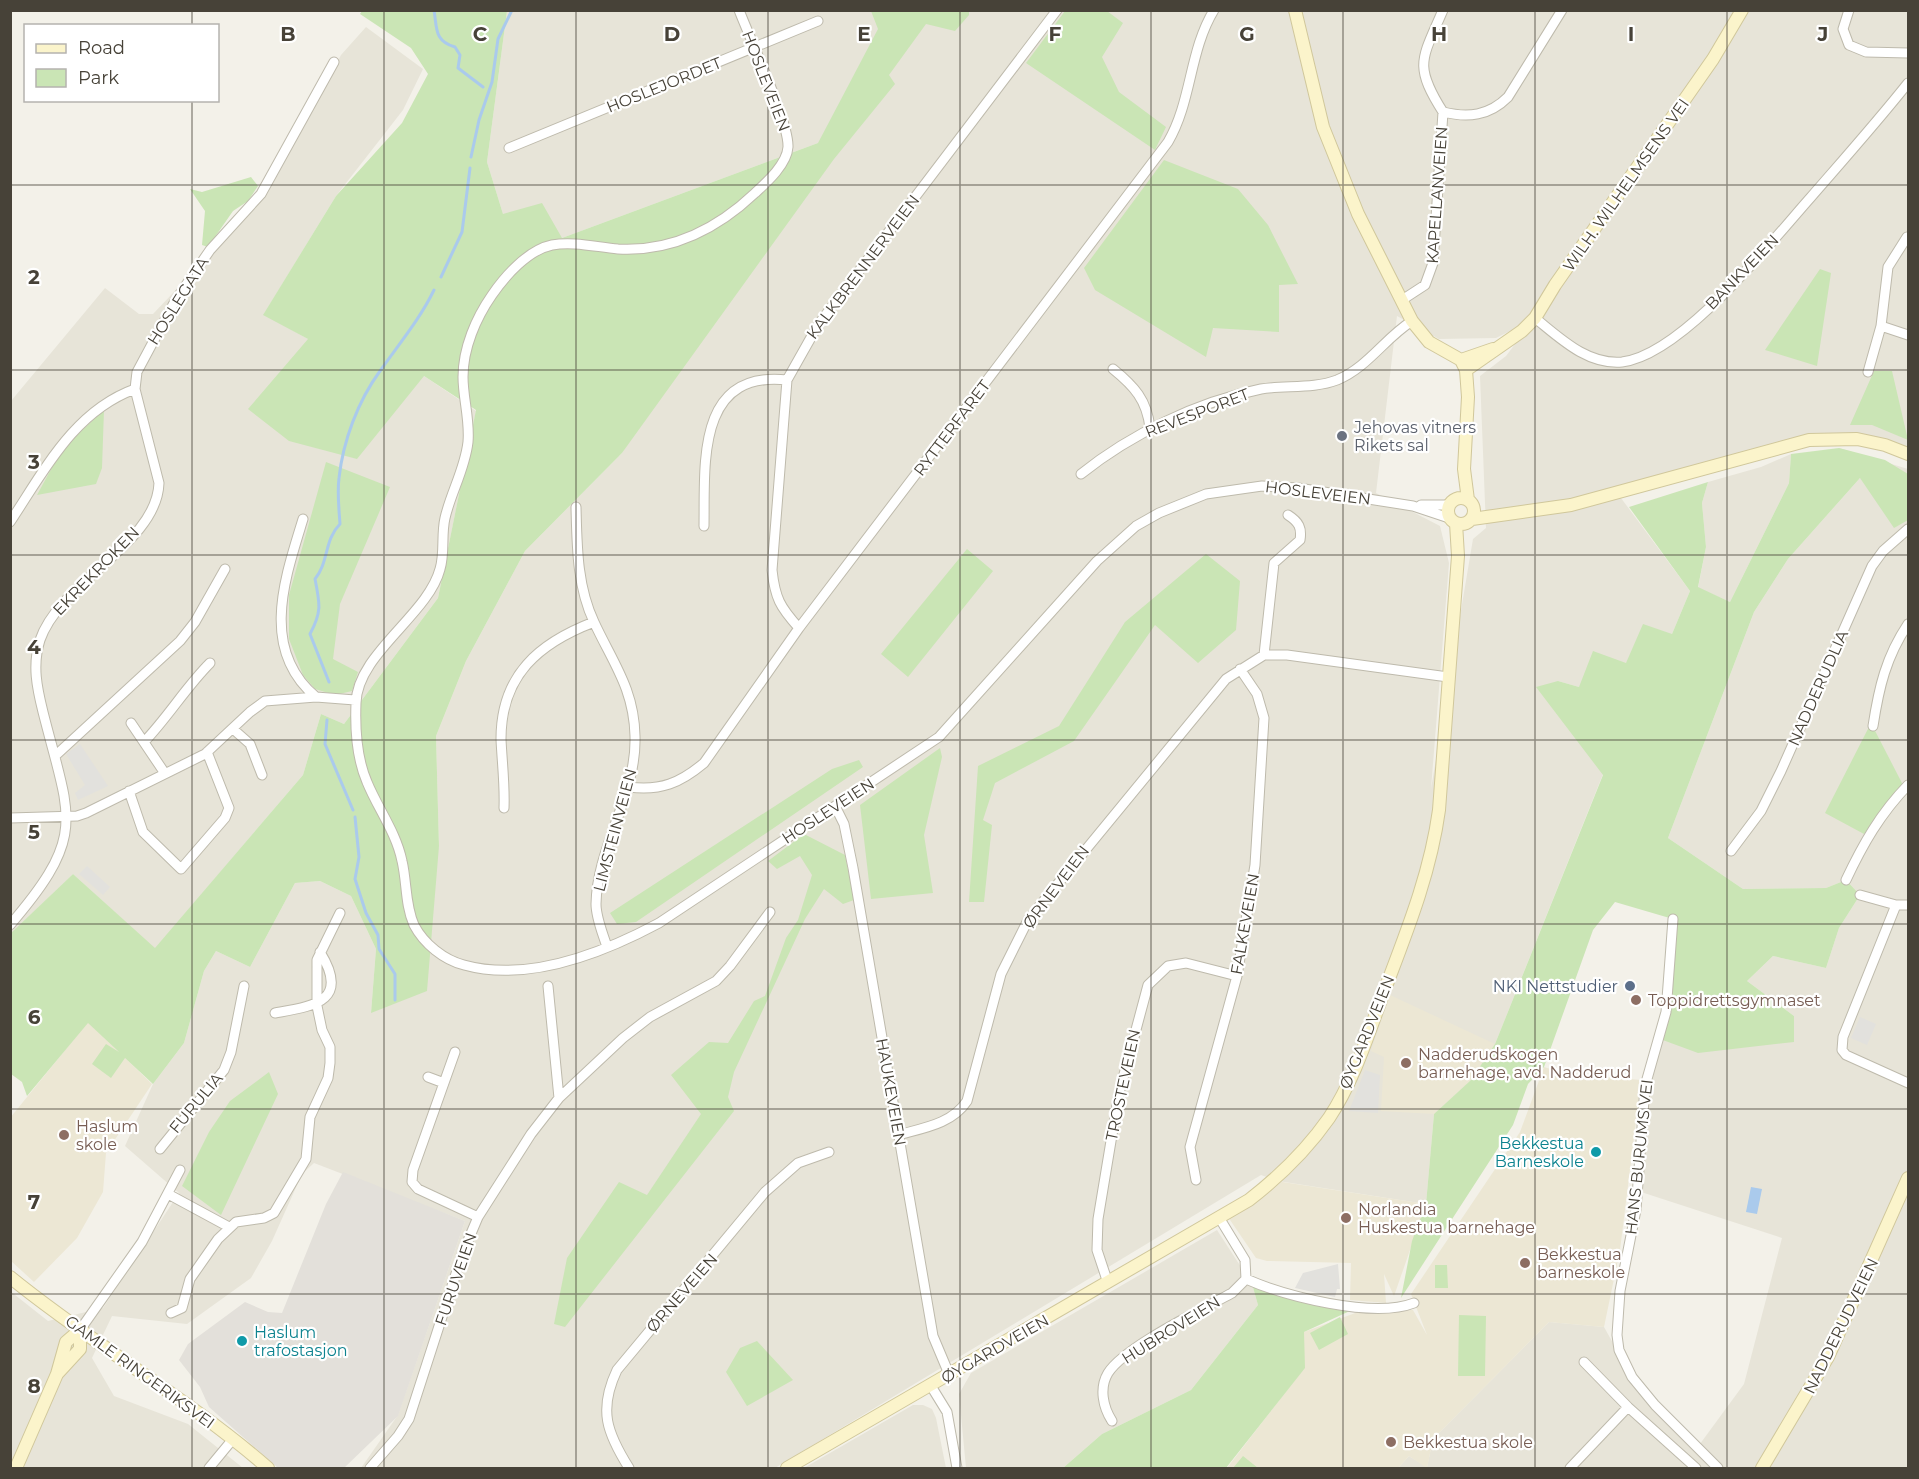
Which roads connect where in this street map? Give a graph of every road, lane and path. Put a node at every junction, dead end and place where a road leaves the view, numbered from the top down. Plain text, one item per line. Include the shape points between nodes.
1 (739, 10) edge
2 (1214, 10) edge
3 (1296, 10) edge
4 (1443, 10) edge
5 (1562, 10) edge
6 (1742, 10) edge
7 (1850, 10) edge
8 (1056, 11) edge
9 (818, 21) dead end
10 (754, 50) junction
11 (1908, 54) edge
12 (334, 62) dead end
13 (1908, 83) edge
14 (1443, 112) junction
15 (509, 148) dead end
16 (1907, 237) edge
17 (1402, 300) junction
18 (1535, 318) junction
19 (1412, 321) junction
20 (1881, 326) junction
21 (1908, 335) edge
22 (1464, 365) junction
23 (1113, 369) dead end
24 (1868, 372) dead end
25 (787, 380) junction
26 (135, 389) junction
27 (1150, 428) junction
28 (1908, 454) edge
29 (1081, 474) dead end
30 (1461, 501) junction
31 (1413, 506) junction
32 (576, 507) dead end
33 (1510, 514) junction
34 (1288, 515) dead end
35 (303, 519) dead end
36 (1471, 520) junction
37 (1453, 521) junction
38 (10, 522) edge
39 (704, 526) dead end
40 (1908, 529) edge
41 (1458, 553) junction
42 (225, 569) dead end
43 (594, 622) junction
44 (1908, 624) edge
45 (799, 628) junction
46 (1264, 655) junction
47 (210, 663) dead end
48 (1240, 669) junction
49 (1448, 677) junction
50 (316, 697) junction
51 (355, 700) junction
52 (130, 723) dead end
53 (1873, 726) dead end
54 (233, 729) junction
55 (144, 742) junction
56 (207, 752) junction
57 (55, 756) junction
58 (164, 772) junction
59 (262, 775) dead end
60 (1908, 785) edge
61 (629, 787) junction
62 (129, 791) junction
63 (504, 808) dead end
64 (836, 808) junction
65 (68, 816) junction
66 (10, 818) edge
67 (1731, 851) dead end
68 (1846, 880) dead end
69 (1860, 895) dead end
70 (1896, 905) junction
71 (1908, 905) edge
72 (770, 912) dead end
73 (340, 913) dead end
74 (1673, 919) dead end
75 (10, 926) edge
76 (607, 947) junction
77 (320, 952) junction
78 (1238, 976) junction
79 (244, 986) dead end
80 (548, 986) dead end
81 (317, 1006) junction
82 (275, 1013) dead end
83 (455, 1053) dead end
84 (428, 1077) dead end
85 (444, 1083) junction
86 (1908, 1083) edge
87 (559, 1098) junction
88 (898, 1135) junction
89 (160, 1149) dead end
90 (829, 1152) dead end
91 (180, 1170) dead end
92 (1908, 1178) edge
93 (1196, 1180) dead end
94 (168, 1194) junction
95 (478, 1217) junction
96 (1220, 1219) junction
97 (229, 1227) junction
98 (10, 1277) edge
99 (1246, 1279) junction
100 (1108, 1283) junction
101 (1414, 1304) dead end
102 (171, 1313) dead end
103 (80, 1330) junction
104 (1584, 1362) dead end
105 (950, 1374) junction
106 (931, 1386) junction
107 (1628, 1407) junction
108 (1112, 1421) dead end
109 (233, 1439) junction
110 (16, 1468) edge
111 (210, 1468) edge
112 (268, 1468) edge
113 (370, 1468) edge
114 (629, 1468) edge
115 (787, 1468) edge
116 (957, 1468) edge
117 (1570, 1468) edge
118 (1695, 1468) edge
119 (1718, 1468) edge
120 (1762, 1468) edge

1 - 10 street, HOSLEVEIEN
2 - 45 street, RYTTERFARET via 1201,33 1177,127 1168,142
3 - 17 street via 1316,101 1335,160
4 - 14 street via 1423,62 1426,85
5 - 14 street via 1499,106 1470,117
6 - 18 street, WILH. WILHELMSENS VEI via 1713,59
7 - 11 street via 1843,29 1849,45 1866,52
8 - 25 street, KALKBRENNERVEIEN via 818,325
9 - 10 street, HOSLEJORDET
10 - 15 street, HOSLEJORDET
10 - 51 street, HOSLEVEIEN via 787,134 788,149 785,159 759,189 718,224 670,244 631,249 562,244 537,251 506,278 481,314 466,351 463,375 468,440 444,522 440,569 425,596 374,660
12 - 26 street, HOSLEGATA via 261,194 210,250 175,301 137,372
13 - 18 street, BANKVEIEN via 1725,294 1653,350 1620,362 1595,359
14 - 17 street, KAPELLANVEIEN via 1433,263 1425,285
16 - 20 street via 1888,267
17 - 19 street
18 - 22 street, WILH. WILHELMSENS VEI via 1497,348 1475,353
19 - 22 street via 1429,342
19 - 27 street, REVESPORET via 1372,357 1334,381 1246,392
20 - 21 street
20 - 24 street
22 - 30 street via 1468,397
23 - 27 street via 1138,392 1149,414
25 - 39 street via 769,378 745,384 714,417 705,457
25 - 45 street, KALKBRENNERVEIEN via 772,570 776,596 783,611
26 - 38 street via 87,416
26 - 57 street, EKREKROKEN via 159,483 158,496 133,535 53,614 40,639 35,673
27 - 29 street, REVESPORET
28 - 33 street, HOSLEVEIEN via 1857,439 1809,440 1593,500
30 - 31 street, HOSLEVEIEN
30 - 33 street, HOSLEVEIEN
30 - 36 street, ØYGARDVEIEN via 1474,508
30 - 37 street, ØYGARDVEIEN
31 - 37 street, HOSLEVEIEN
31 - 64 street, HOSLEVEIEN via 1262,486 1206,494 1159,513 1136,526 1097,561 939,737
32 - 43 street, LIMSTEINVEIEN via 580,577
33 - 36 street, HOSLEVEIEN
34 - 46 street via 1302,530 1300,540 1274,563
35 - 50 street via 282,591 280,614 286,652 306,689
36 - 37 street, HOSLEVEIEN
36 - 41 street, ØYGARDVEIEN
37 - 41 street, ØYGARDVEIEN
40 - 67 street, NADDERUDLIA via 1872,566 1776,781 1761,811
41 - 49 street, ØYGARDVEIEN
42 - 57 street via 180,641
43 - 61 street, LIMSTEINVEIEN via 630,694 636,739
43 - 63 street via 541,649 513,686 502,713
44 - 53 street via 1882,672
45 - 61 street, RYTTERFARET via 704,763 684,780 662,788
46 - 48 street, ØRNEVEIEN
46 - 49 street
47 - 55 street
48 - 78 street, FALKEVEIEN via 1262,703 1265,738 1255,865
48 - 88 street, ØRNEVEIEN via 1207,700 1028,920 1001,974 967,1101 960,1112 932,1126
49 - 96 street, ØYGARDVEIEN via 1433,850 1353,1074 1330,1116 1301,1155 1274,1181
50 - 51 street
50 - 54 street via 265,701
51 - 76 street, HOSLEVEIEN via 361,768 394,833 415,926 436,951 462,965 513,969 563,962
52 - 55 street
54 - 56 street
54 - 59 street via 250,744
55 - 58 street
56 - 58 street
56 - 62 street via 229,808 225,818 181,869 143,832
57 - 65 street, EKREKROKEN
58 - 62 street
60 - 68 street via 1864,840
61 - 76 street, LIMSTEINVEIEN via 598,884 596,906
62 - 65 street via 86,813
64 - 76 street, HOSLEVEIEN via 660,924
64 - 88 street, HAUKEVEIEN via 844,824 853,868
65 - 66 street
65 - 75 street, EKREKROKEN via 55,867
69 - 70 street
70 - 71 street
70 - 86 street via 1842,1050
72 - 87 street, FURUVEIEN via 716,981 650,1017
73 - 77 street
74 - 119 street, HANS BURUMS VEI via 1666,1012 1645,1086 1636,1210 1620,1291 1617,1335 1619,1350 1632,1377
77 - 81 street
77 - 81 street via 330,975 330,988
78 - 93 street, FALKEVEIEN via 1190,1147
78 - 100 street, TROSTEVEIEN via 1186,963 1168,966 1148,985 1119,1093 1098,1219 1097,1250
79 - 89 street, FURULIA via 224,1070
80 - 87 street
81 - 82 street
81 - 97 street via 330,1047 330,1063 328,1078 310,1117 308,1153 274,1212
83 - 85 street
84 - 85 street
85 - 95 street via 412,1182 418,1189
87 - 95 street, FURUVEIEN
88 - 105 street, HAUKEVEIEN via 933,1336
90 - 114 street, ØRNEVEIEN via 798,1163 765,1192 617,1370 607,1398 606,1420
91 - 94 street
92 - 120 street, NADDERUDVEIEN via 1828,1357
94 - 97 street
94 - 103 street via 142,1242
95 - 113 street, FURUVEIEN via 409,1419
96 - 99 street via 1245,1260
96 - 100 street, ØYGARDVEIEN
97 - 102 street via 193,1273 182,1308
98 - 103 street, GAMLE RINGERIKSVEI
99 - 101 street via 1321,1302 1380,1308
99 - 108 street, HUBROVEIEN via 1232,1293 1123,1356 1104,1384 1103,1401
100 - 105 street, ØYGARDVEIEN
103 - 109 street, GAMLE RINGERIKSVEI
103 - 110 street via 66,1342 57,1374
104 - 107 street
105 - 106 street, ØYGARDVEIEN
106 - 115 street, ØYGARDVEIEN
106 - 116 street via 947,1412
107 - 117 street
107 - 118 street
109 - 111 street
109 - 112 street, GAMLE RINGERIKSVEI

